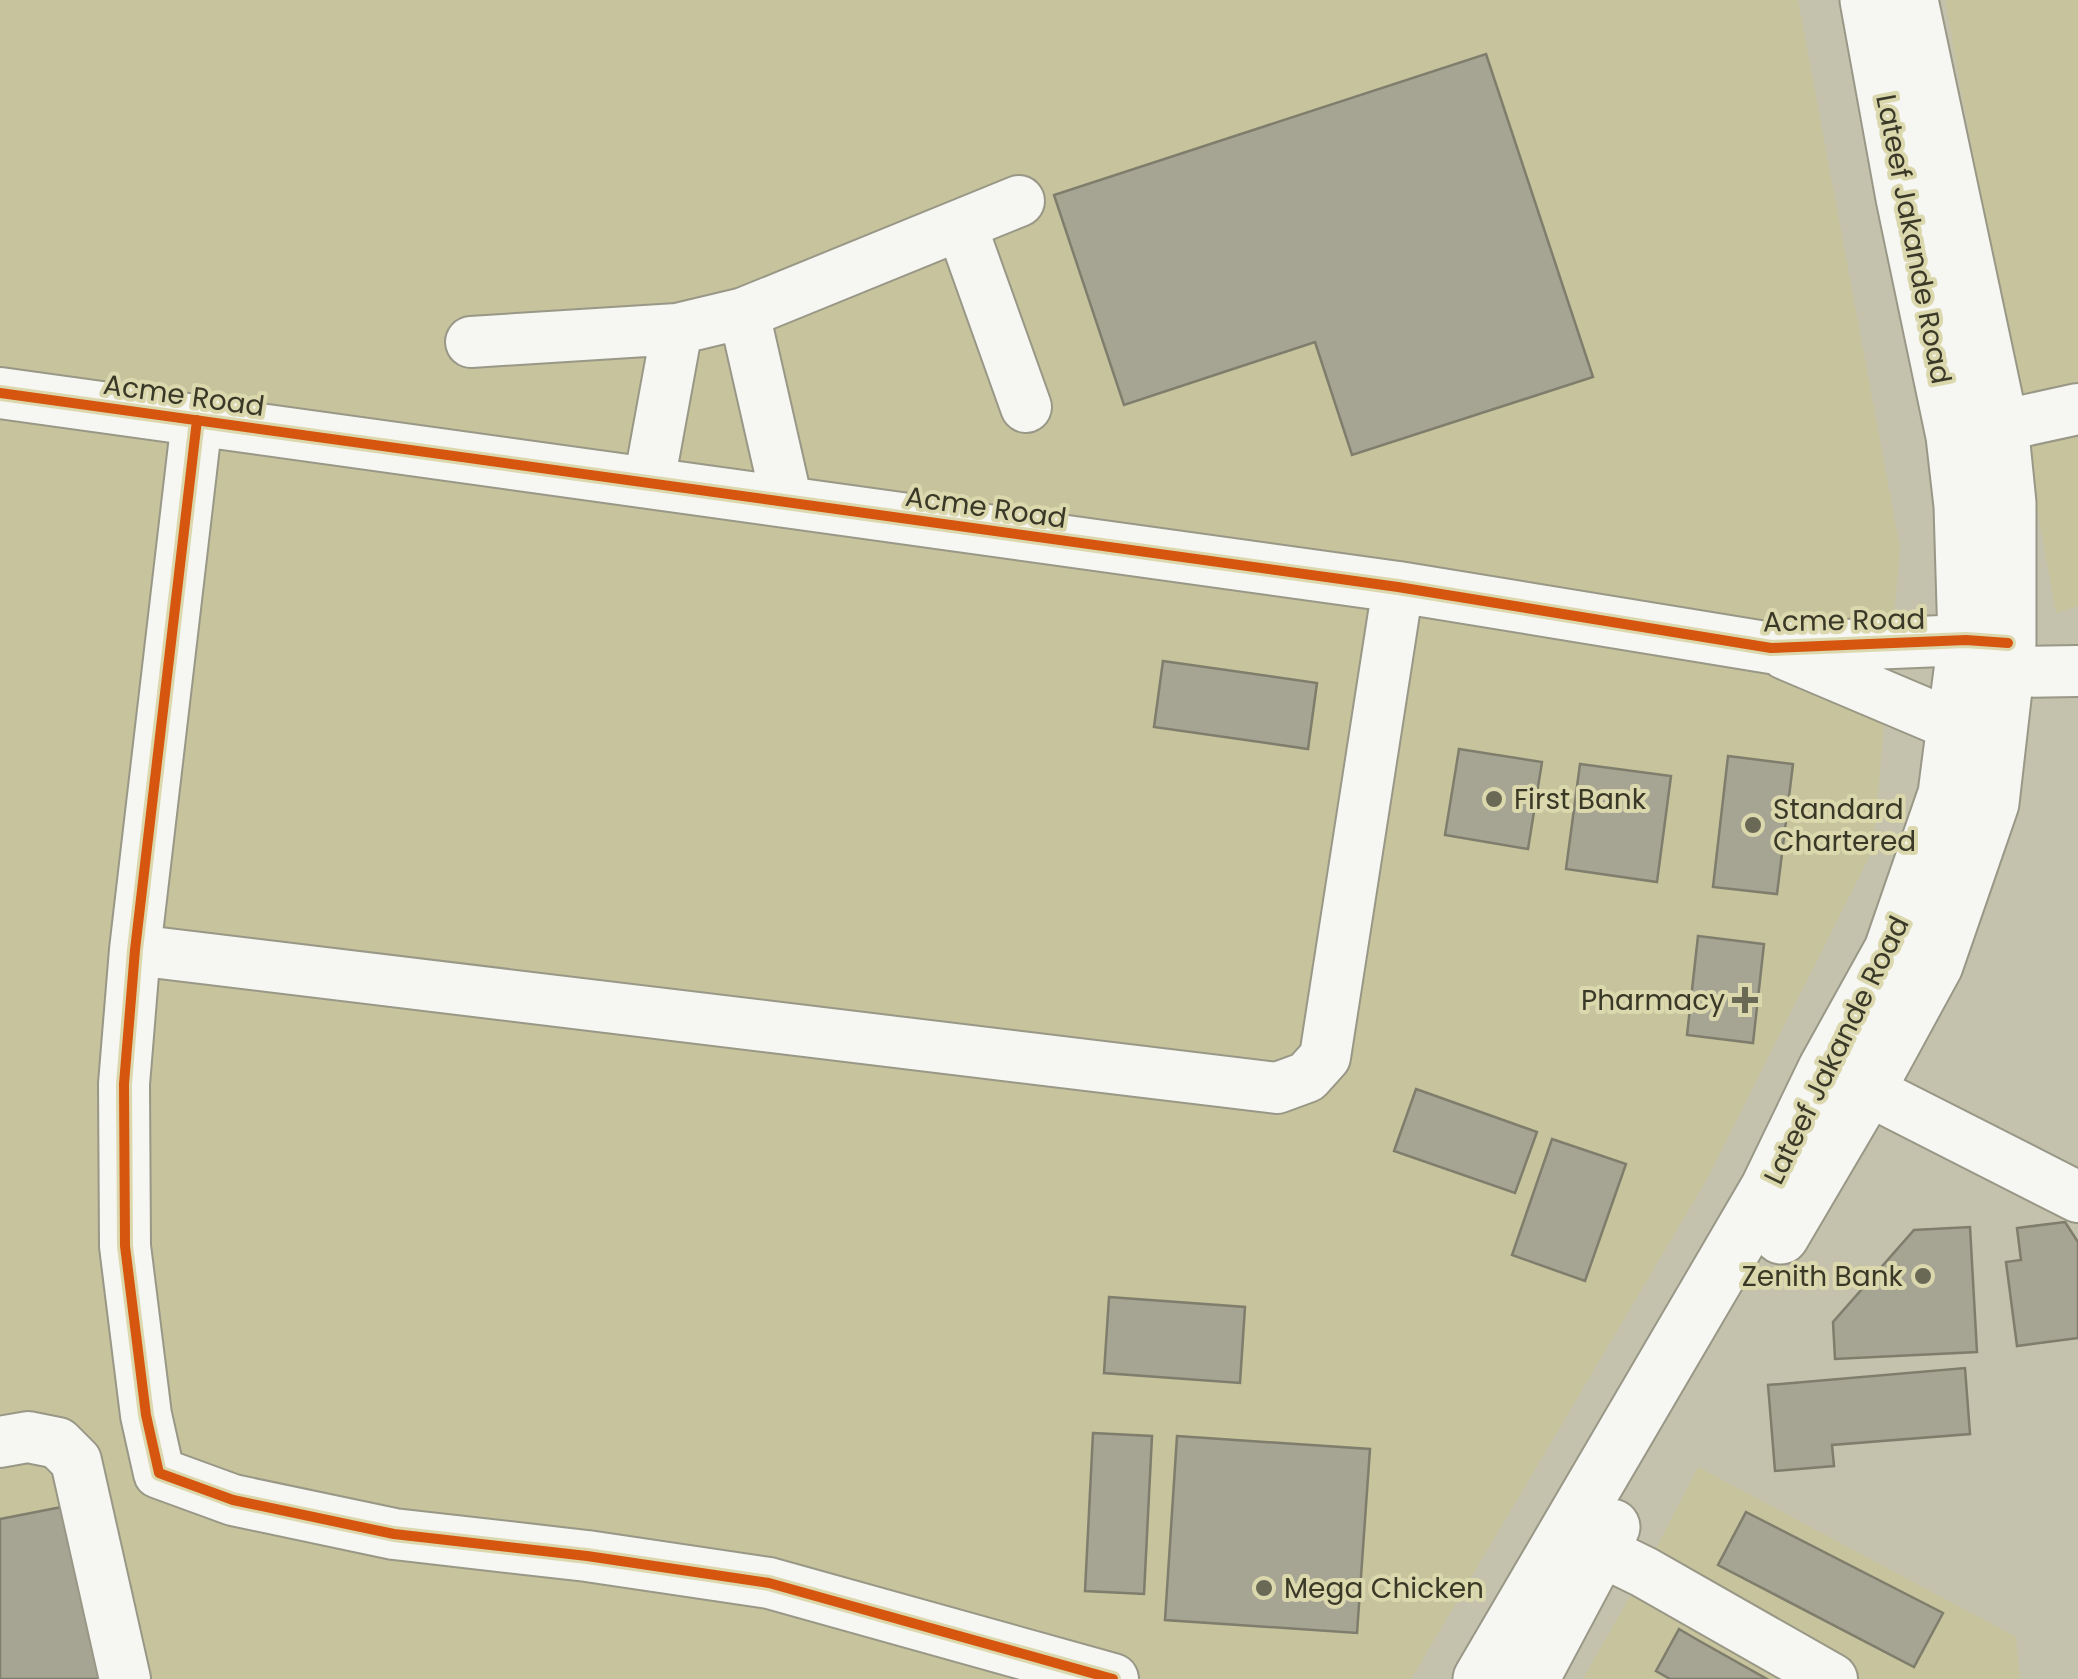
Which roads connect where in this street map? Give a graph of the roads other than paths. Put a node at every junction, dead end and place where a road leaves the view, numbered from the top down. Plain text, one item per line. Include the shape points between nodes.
1 (1868, 0) edge
2 (1910, 0) edge
3 (1019, 202) dead end
4 (961, 225) junction
5 (744, 313) junction
6 (676, 329) junction
7 (470, 342) dead end
8 (0, 392) edge
9 (1026, 407) dead end
10 (2078, 409) edge
11 (197, 420) junction
12 (1977, 430) junction
13 (649, 482) junction
14 (786, 502) junction
15 (1398, 587) junction
16 (1771, 648) junction
17 (1993, 652) junction
18 (2078, 671) edge
19 (1977, 728) junction
20 (136, 950) junction
21 (1847, 1078) junction
22 (2078, 1196) edge
23 (0, 1442) edge
24 (1599, 1550) junction
25 (125, 1679) edge
26 (1113, 1679) edge
27 (1482, 1679) edge
28 (1531, 1679) edge
29 (1832, 1679) edge

1 - 12 main road, Lateef Jakande Road via 1904,198
2 - 12 main road, Lateef Jakande Road
3 - 4 street
4 - 5 street
4 - 9 street
5 - 6 street
5 - 14 street
6 - 7 street
6 - 13 street
8 - 11 street, Acme Road
10 - 12 street
11 - 13 street, Acme Road
11 - 20 street
12 - 17 main road, Lateef Jakande Road via 2008,504
13 - 14 street, Acme Road
14 - 15 street, Acme Road
15 - 16 street, Acme Road
15 - 20 street via 1324,1058 1308,1076 1277,1088
16 - 17 street, Acme Road
16 - 19 street
17 - 18 street, Acme Road
17 - 19 main road, Lateef Jakande Road
19 - 21 main road, Lateef Jakande Road via 1991,803 1935,964
20 - 26 street via 124,1084 125,1246 159,1473 233,1500 394,1534 769,1583
21 - 22 street
21 - 24 main road, Lateef Jakande Road
21 - 27 main road, Lateef Jakande Road via 1768,1189
23 - 25 street via 58,1443 76,1462
24 - 28 main road, Lateef Jakande Road
24 - 29 street

